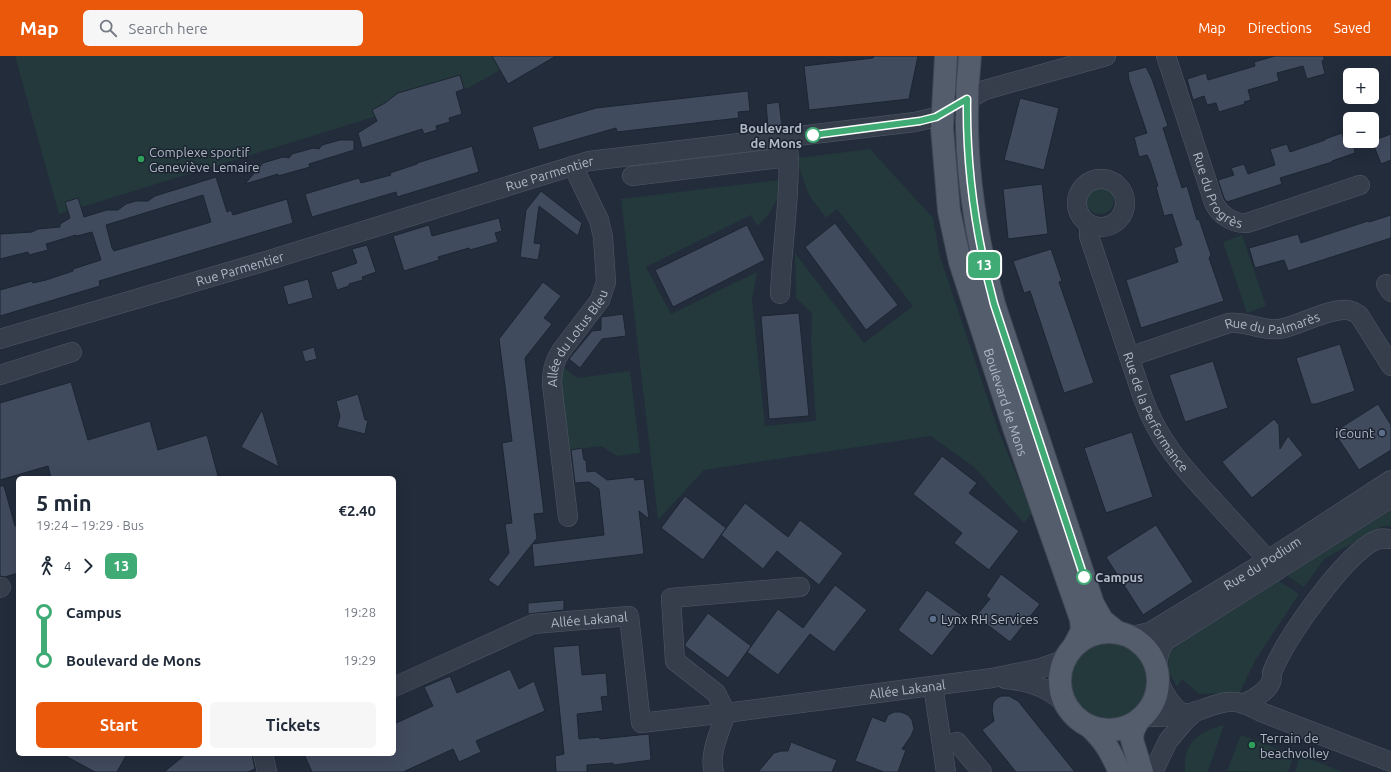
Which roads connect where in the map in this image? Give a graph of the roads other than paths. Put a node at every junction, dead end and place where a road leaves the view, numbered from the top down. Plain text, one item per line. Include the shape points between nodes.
1 (946, 56) edge
2 (970, 56) edge
3 (1106, 56) edge
4 (1166, 56) edge
5 (967, 99) junction
6 (942, 114) junction
7 (788, 138) junction
8 (789, 157) junction
9 (573, 166) junction
10 (632, 176) dead end
11 (1360, 185) dead end
12 (1089, 224) dead end
13 (780, 294) dead end
14 (0, 338) edge
15 (72, 352) dead end
16 (1129, 357) junction
17 (1391, 366) edge
18 (0, 375) edge
19 (1391, 480) edge
20 (1391, 498) edge
21 (568, 517) dead end
22 (1391, 539) edge
23 (1272, 566) junction
24 (800, 587) dead end
25 (1122, 634) junction
26 (1070, 651) junction
27 (1158, 676) junction
28 (992, 678) junction
29 (396, 686) edge
30 (933, 686) junction
31 (1065, 704) junction
32 (1243, 704) junction
33 (726, 713) junction
34 (1190, 713) junction
35 (1141, 719) junction
36 (1089, 726) junction
37 (942, 745) junction
38 (263, 756) edge
39 (1391, 762) edge
40 (267, 772) edge
41 (714, 772) edge
42 (946, 772) edge
43 (982, 772) edge
44 (1120, 772) edge
45 (1142, 772) edge
46 (1153, 772) edge

1 - 6 main road, Boulevard de Mons
2 - 5 main road, Boulevard de Mons
3 - 5 street, Rue Parmentier via 985,90
4 - 11 street, Rue du Progrès via 1214,203 1222,214 1236,222 1247,223
5 - 6 street, Rue Parmentier
5 - 25 main road, Boulevard de Mons via 969,169 974,211 994,304 1093,604 1102,620
6 - 7 street, Rue Parmentier via 910,123
6 - 26 main road, Boulevard de Mons via 949,212 960,262 1081,619 1082,631
7 - 8 street
7 - 9 street, Rue Parmentier via 607,159
8 - 10 street
8 - 13 street
9 - 14 street, Rue Parmentier via 266,261
9 - 21 street, Allée du Lotus Bleu via 599,220 606,275 605,288 600,300 561,351 553,367 552,384
12 - 16 street, Rue de la Performance via 1089,236
15 - 18 street
16 - 17 street, Rue du Palmarès via 1229,324 1241,323 1266,329 1282,329 1333,312 1347,310 1359,316
16 - 23 street, Rue de la Performance via 1161,439 1181,466
19 - 23 street, Rue du Podium
20 - 23 street, Rue du Podium
22 - 32 street via 1380,539 1368,545 1350,560 1315,601 1285,647 1264,691
23 - 25 street, Rue du Podium via 1150,632 1137,635
23 - 27 street, Rue du Podium via 1167,640 1159,652
24 - 33 street via 671,598 675,660 716,693
25 - 26 main road via 1093,634
25 - 27 main road via 1138,641 1147,649
26 - 28 street, Allée Lakanal via 1058,662 1041,668
26 - 31 main road via 1062,667 1060,680
27 - 34 street via 1164,695 1176,710
27 - 35 main road via 1154,701
28 - 30 street, Allée Lakanal
28 - 31 street, Allée Lakanal via 1039,686 1052,692
29 - 33 street, Allée Lakanal via 533,624 629,616 641,722
30 - 33 street, Allée Lakanal
30 - 37 street
31 - 36 main road via 1078,719
32 - 34 street via 1222,703
32 - 39 street
33 - 41 street via 713,752
34 - 35 street
34 - 46 street via 1168,741
35 - 36 main road via 1127,727 1114,730 1101,730
35 - 45 main road via 1133,731 1132,740
36 - 44 main road via 1107,745
37 - 42 street
37 - 43 street via 957,742
38 - 40 street

